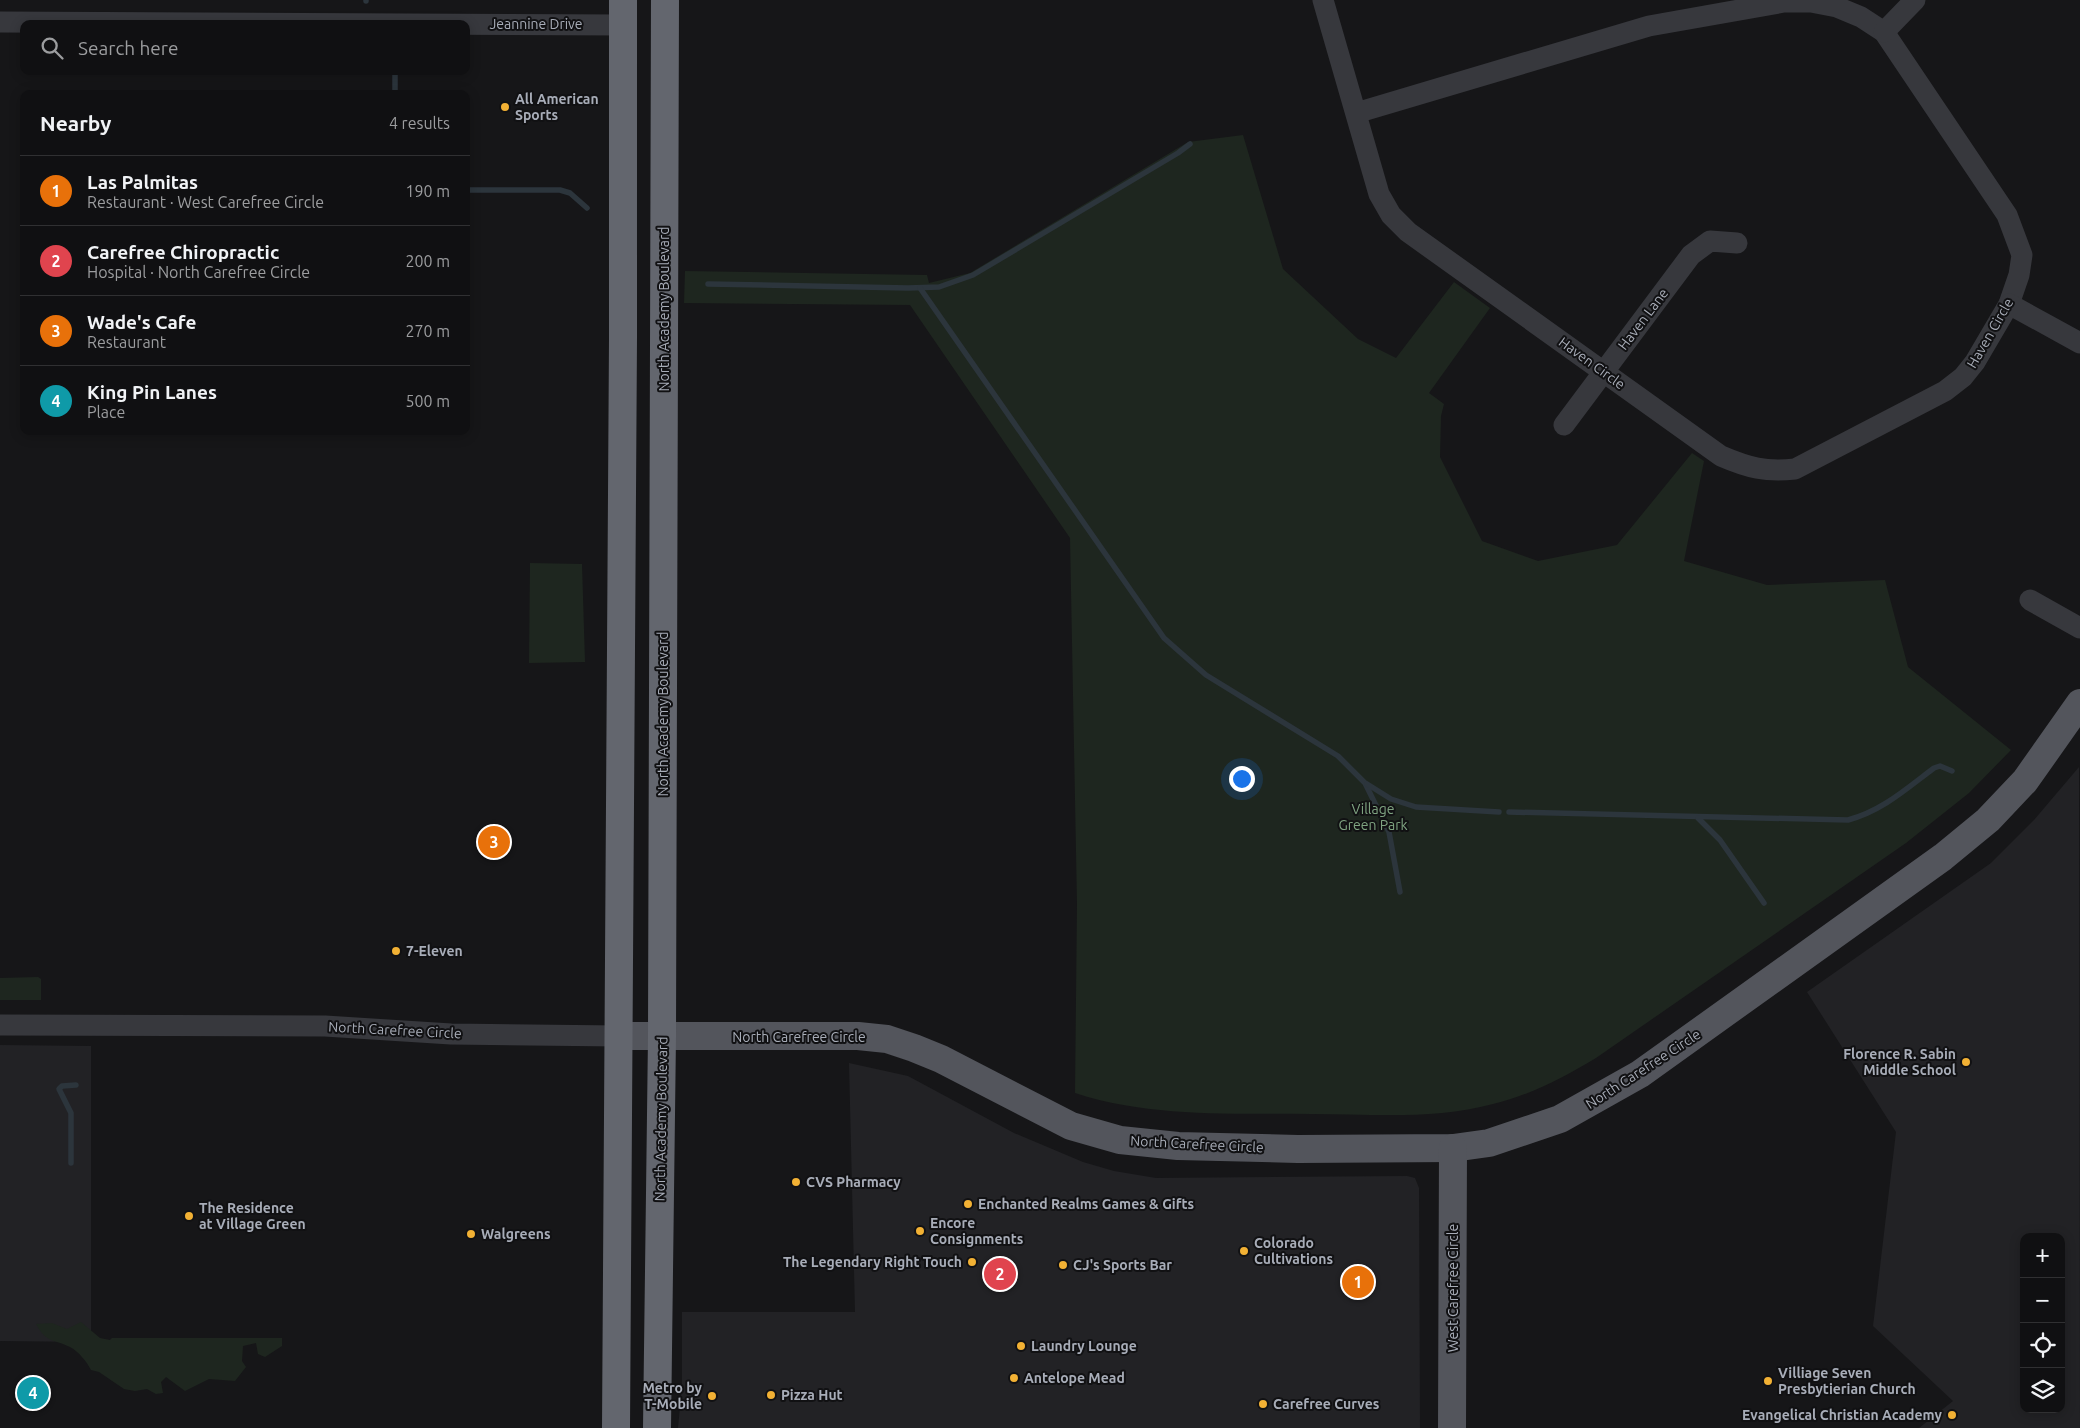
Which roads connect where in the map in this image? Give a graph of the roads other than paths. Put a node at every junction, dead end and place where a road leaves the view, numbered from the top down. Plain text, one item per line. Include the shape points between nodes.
1 (664, 0) edge
2 (1323, 0) edge
3 (1915, 0) edge
4 (622, 12) edge
5 (124, 20) edge
6 (0, 22) edge
7 (20, 22) edge
8 (1884, 32) junction
9 (1356, 113) junction
10 (1737, 243) dead end
11 (2009, 304) junction
12 (2080, 343) edge
13 (1604, 371) junction
14 (1564, 425) dead end
15 (2030, 600) dead end
16 (2080, 628) edge
17 (2080, 703) edge
18 (0, 1025) edge
19 (618, 1036) junction
20 (662, 1036) junction
21 (1452, 1148) junction
22 (616, 1428) edge
23 (657, 1428) edge
24 (1452, 1428) edge

1 - 20 highway, North Academy Boulevard
2 - 9 street, Haven Circle
3 - 8 street
4 - 5 street, Jeannine Drive
4 - 19 highway
6 - 7 street, Jeannine Drive
8 - 9 street, Haven Circle via 1862,17 1837,7 1811,2 1784,2 1649,26
8 - 11 street, Haven Circle via 2007,214 2022,254
9 - 13 street, Haven Circle via 1379,194 1391,215 1408,232
10 - 13 street, Haven Lane via 1710,241 1691,254
11 - 12 street
11 - 13 street, Haven Circle via 1975,362 1945,391 1795,469 1770,471 1721,456
13 - 14 street, Haven Lane
15 - 16 street
17 - 21 main road, North Carefree Circle via 2025,781 1988,820 1943,857 1756,993 1640,1074 1574,1112 1489,1143
18 - 19 street, North Carefree Circle via 325,1026 451,1034
19 - 20 main road, North Carefree Circle
19 - 22 highway
20 - 21 main road, North Carefree Circle via 858,1036 887,1040 940,1059 1071,1126 1120,1140 1149,1144 1298,1148
20 - 23 highway, North Academy Boulevard
21 - 24 main road, West Carefree Circle

